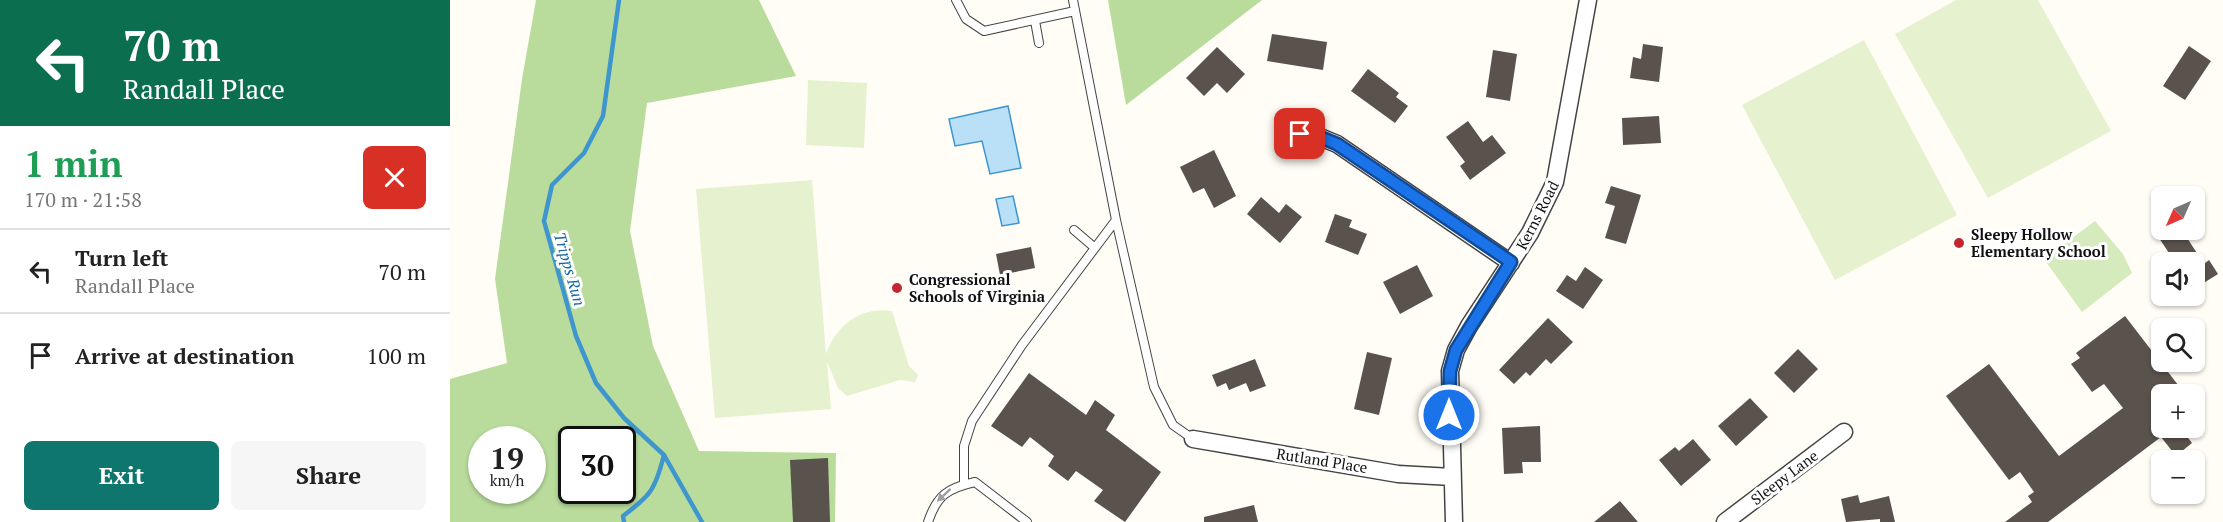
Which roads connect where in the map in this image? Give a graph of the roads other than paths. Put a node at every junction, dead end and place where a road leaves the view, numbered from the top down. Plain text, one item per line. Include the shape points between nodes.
1 (957, 0) edge
2 (1073, 0) edge
3 (1588, 0) edge
4 (1075, 11) junction
5 (1035, 21) junction
6 (1039, 43) dead end
7 (1289, 134) dead end
8 (1116, 220) junction
9 (1074, 230) dead end
10 (1095, 248) junction
11 (1511, 262) junction
12 (1844, 432) dead end
13 (1193, 439) joint
14 (1452, 477) junction
15 (964, 484) junction
16 (928, 522) edge
17 (1027, 522) edge
18 (1454, 522) edge
19 (1725, 522) edge

1 - 5 lane via 966,20 984,32
2 - 4 lane
3 - 11 street, Kerns Road via 1555,182
4 - 5 lane
4 - 8 lane
5 - 6 lane
7 - 11 street via 1320,137 1337,144
8 - 10 lane
8 - 13 lane via 1154,387 1173,425
9 - 10 lane
10 - 15 lane via 1022,345 972,421 964,446
11 - 14 street, Kerns Road via 1469,326 1453,360 1449,384
12 - 19 street, Sleepy Lane
13 - 14 street, Rutland Place via 1398,474
14 - 18 street, Kerns Road
15 -> 16 lane via 953,487 934,504
15 - 17 lane via 975,482

